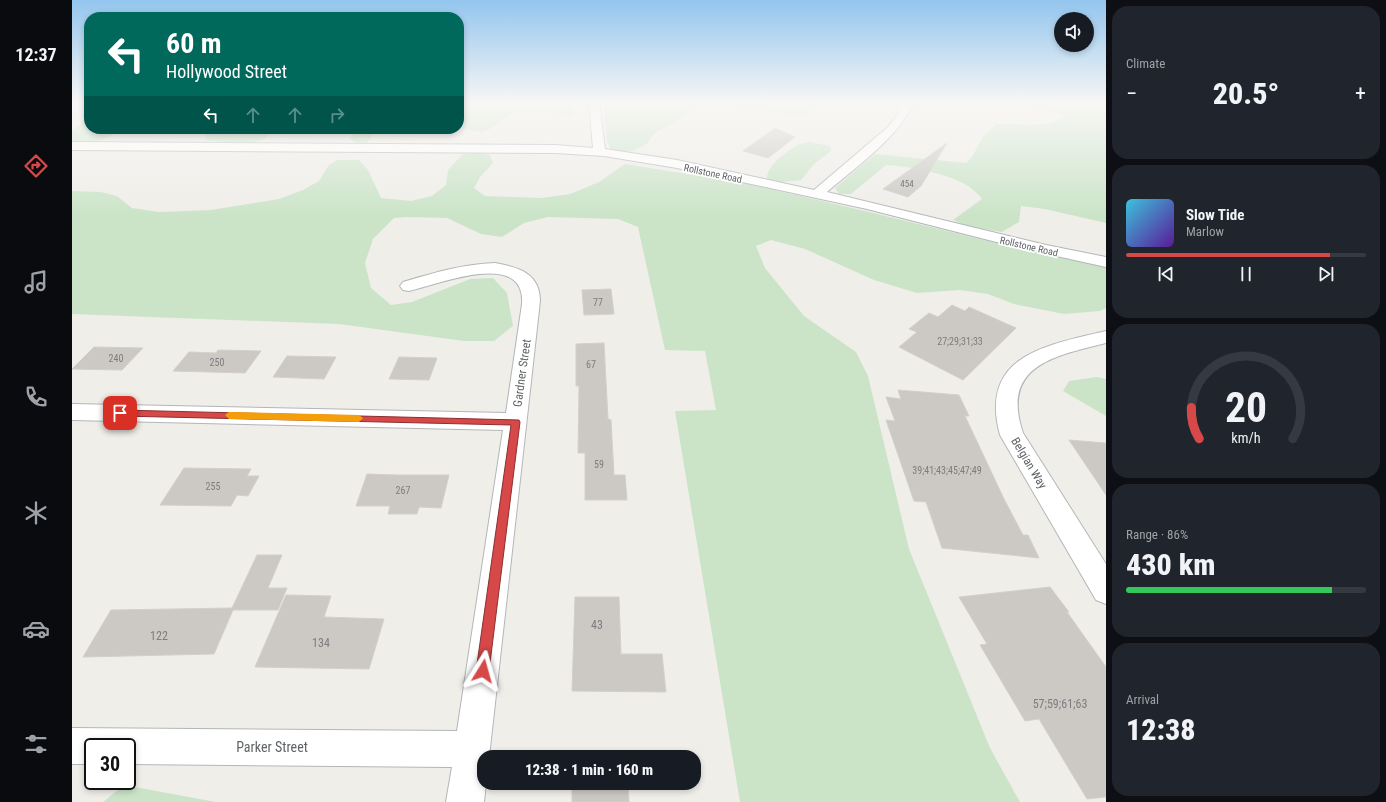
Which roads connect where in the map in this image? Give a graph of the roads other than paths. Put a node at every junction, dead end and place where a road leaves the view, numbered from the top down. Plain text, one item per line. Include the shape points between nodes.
1 (598, 140) edge
2 (879, 140) edge
3 (72, 146) edge
4 (599, 152) junction
5 (816, 195) junction
6 (1106, 262) edge
7 (409, 286) dead end
8 (1105, 338) edge
9 (72, 412) edge
10 (516, 422) junction
11 (1106, 590) edge
12 (73, 747) edge
13 (472, 749) junction
14 (465, 802) edge

1 - 4 street
2 - 5 street
3 - 4 street, Rollstone Road via 539,149
4 - 5 street, Rollstone Road via 694,168
5 - 6 street, Rollstone Road
7 - 10 street, Gardner Street via 473,269 495,267 507,268 525,282 531,293 531,300
8 - 11 street, Belgian Way via 1048,351 1027,362 1013,376 1007,395 1007,415 1012,435
9 - 10 street
10 - 13 street, Gardner Street
12 - 13 street, Parker Street
13 - 14 street, Gardner Street

